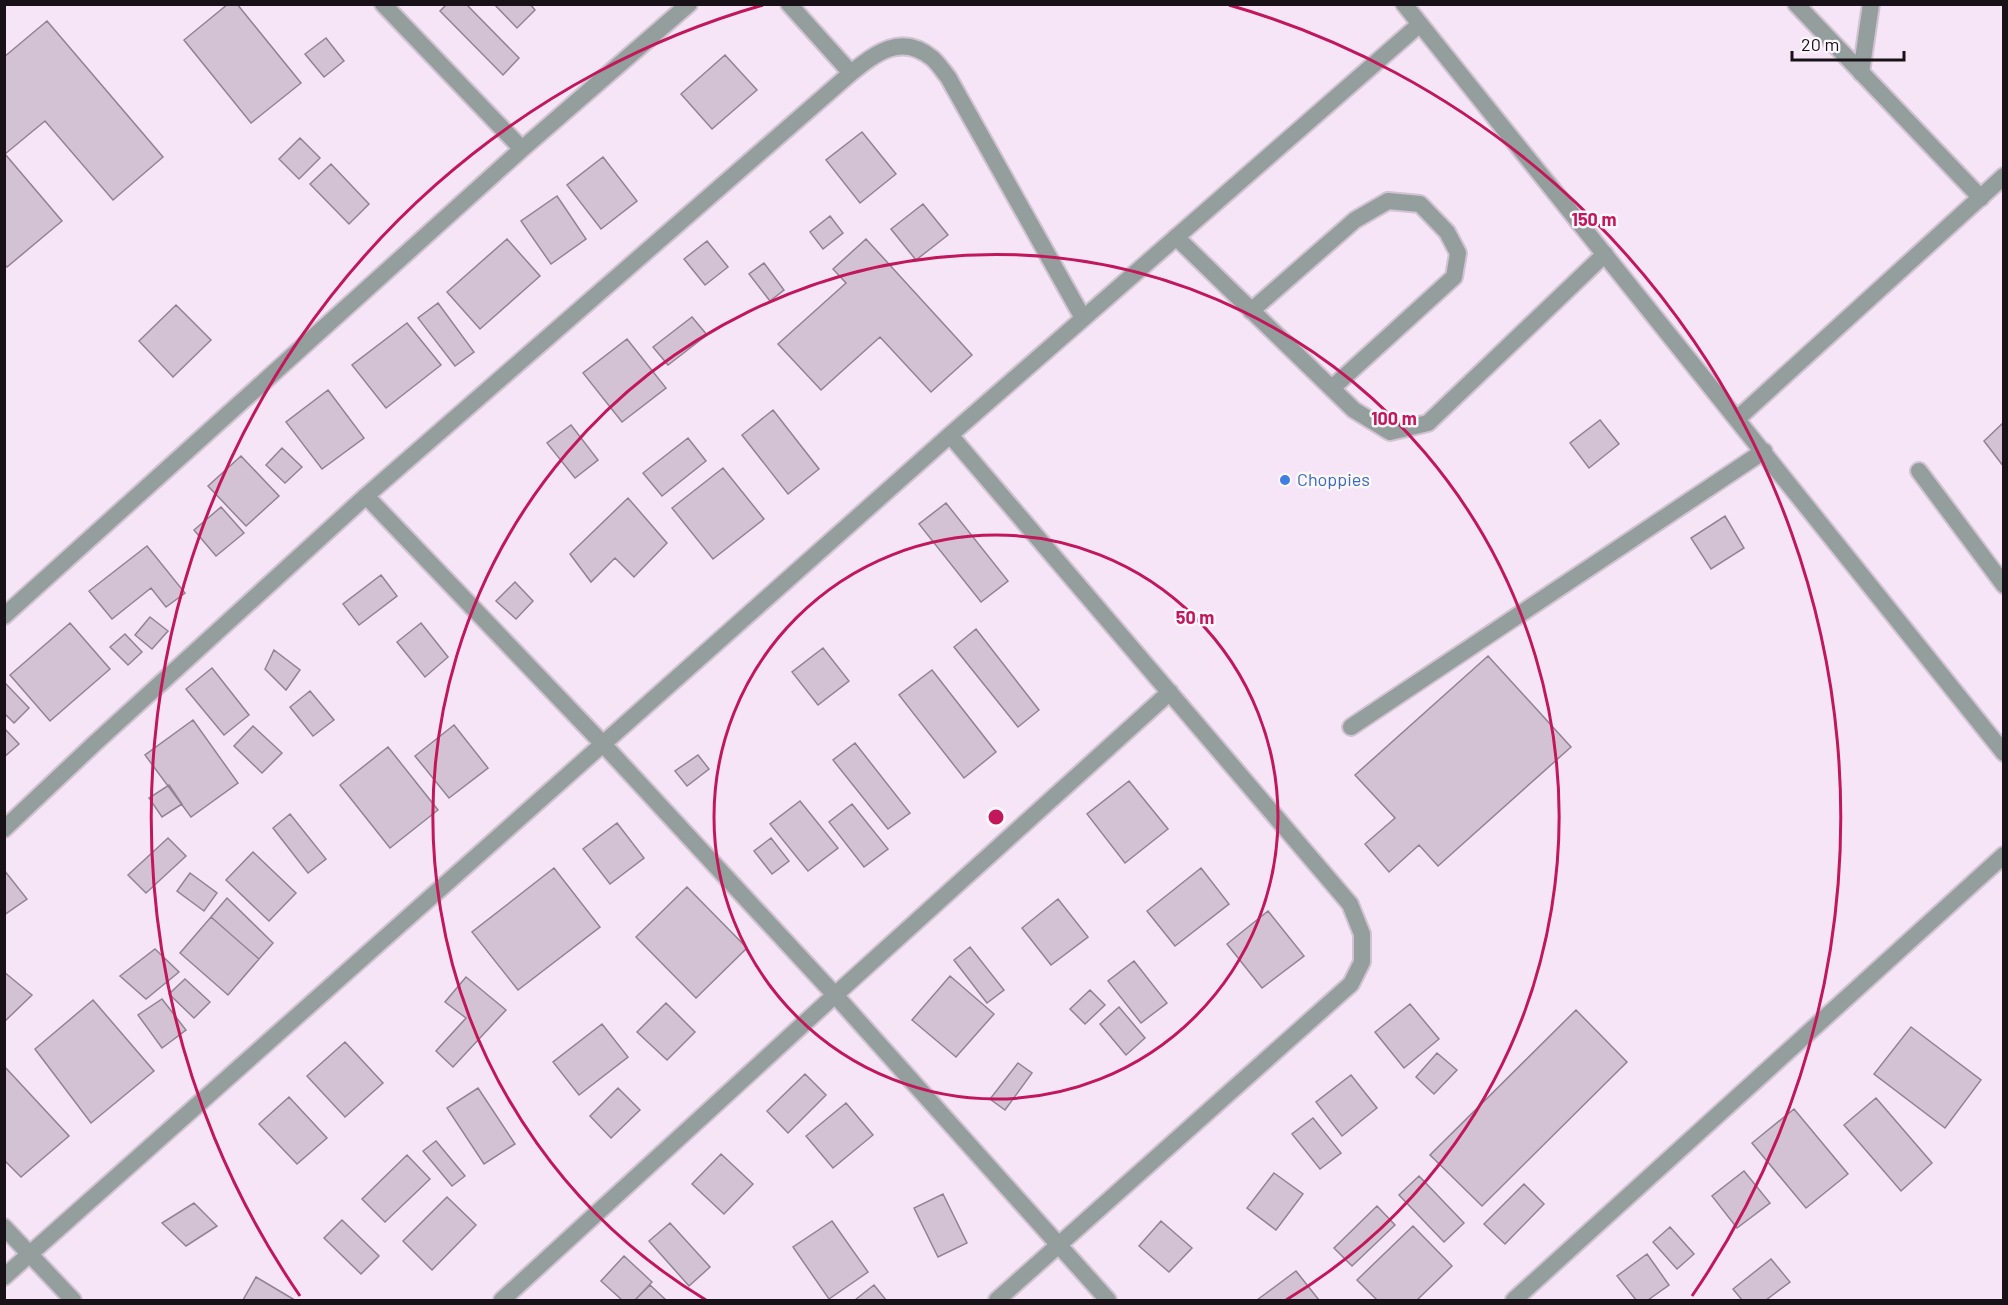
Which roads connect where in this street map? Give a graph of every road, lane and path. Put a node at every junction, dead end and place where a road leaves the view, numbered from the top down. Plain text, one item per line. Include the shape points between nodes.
1 (383, 4) edge
2 (689, 4) edge
3 (789, 4) edge
4 (1404, 4) edge
5 (1796, 4) edge
6 (1871, 4) edge
7 (1420, 24) junction
8 (851, 73) junction
9 (1862, 73) junction
10 (522, 150) junction
11 (2004, 176) edge
12 (1981, 198) junction
13 (1176, 237) junction
14 (1605, 254) junction
15 (1251, 311) junction
16 (1083, 318) junction
17 (1332, 388) junction
18 (1737, 419) junction
19 (950, 435) junction
20 (1764, 452) junction
21 (1919, 471) dead end
22 (366, 496) junction
23 (2004, 585) edge
24 (4, 616) edge
25 (1170, 692) junction
26 (1351, 727) dead end
27 (603, 744) junction
28 (2004, 753) edge
29 (4, 829) edge
30 (2004, 855) edge
31 (835, 995) junction
32 (4, 1227) edge
33 (1059, 1244) junction
34 (31, 1254) junction
35 (4, 1277) edge
36 (73, 1300) edge
37 (502, 1300) edge
38 (997, 1300) edge
39 (1108, 1300) edge
40 (1514, 1300) edge

1 - 10 street
2 - 10 street
3 - 8 street
4 - 7 street
5 - 9 street
6 - 9 street
7 - 13 street
7 - 14 street
8 - 16 street via 874,55 893,47 913,47 932,58 948,76
8 - 22 street
9 - 12 street
10 - 24 street
11 - 12 street
12 - 18 street
13 - 15 street
13 - 16 street
14 - 17 street via 1428,423 1390,432 1354,410
14 - 18 street
15 - 17 street
15 - 17 street via 1355,220 1388,201 1420,204 1447,232 1458,253 1454,277
16 - 19 street
18 - 20 street
19 - 25 street
19 - 27 street
20 - 26 street
20 - 28 street
21 - 23 street
22 - 27 street
22 - 29 street
25 - 31 street
25 - 33 street via 1350,904 1362,934 1362,962 1351,984
27 - 31 street
27 - 34 street
30 - 40 street
31 - 33 street
31 - 37 street
32 - 34 street
33 - 38 street
33 - 39 street
34 - 35 street
34 - 36 street

